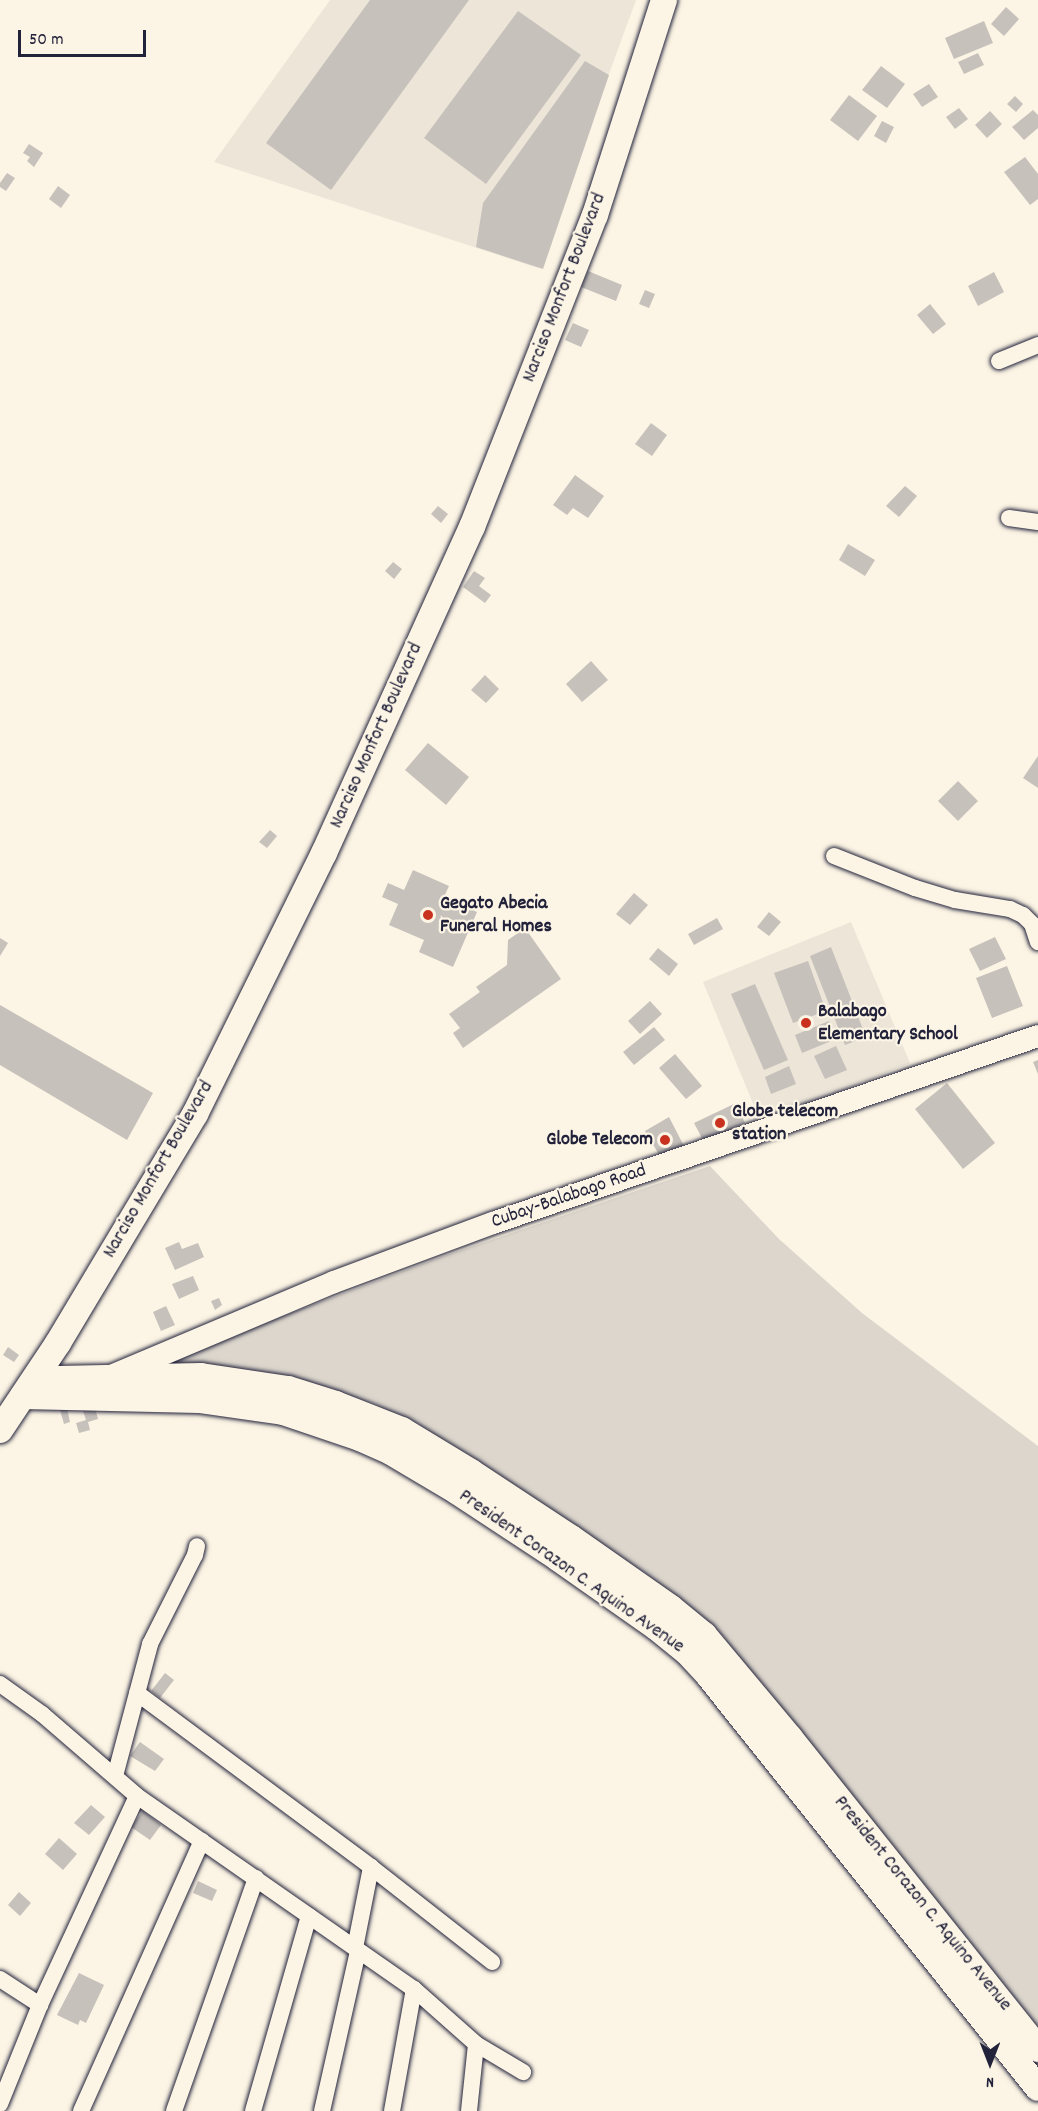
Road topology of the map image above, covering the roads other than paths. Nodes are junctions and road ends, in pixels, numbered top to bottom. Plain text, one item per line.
1 (664, 0) edge
2 (1038, 345) edge
3 (999, 361) dead end
4 (1009, 518) dead end
5 (1038, 522) edge
6 (834, 856) dead end
7 (1038, 942) edge
8 (1038, 1036) edge
9 (38, 1373) junction
10 (108, 1378) junction
11 (23, 1396) junction
12 (0, 1430) edge
13 (197, 1546) dead end
14 (0, 1684) edge
15 (137, 1694) junction
16 (115, 1776) junction
17 (137, 1796) junction
18 (202, 1841) junction
19 (371, 1867) junction
20 (256, 1878) junction
21 (309, 1916) junction
22 (937, 1943) junction
23 (356, 1950) junction
24 (492, 1962) dead end
25 (0, 1979) edge
26 (414, 1989) junction
27 (40, 2005) junction
28 (476, 2044) junction
29 (1038, 2049) edge
30 (523, 2072) dead end
31 (1038, 2088) edge
32 (0, 2104) edge
33 (81, 2111) edge
34 (174, 2111) edge
35 (253, 2111) edge
36 (322, 2111) edge
37 (392, 2111) edge
38 (469, 2111) edge

1 - 9 main road, Narciso Monfort Boulevard
2 - 3 street
4 - 5 street
6 - 7 street
8 - 10 main road, Cubay-Balabago Road
9 - 10 main road, President Corazon C. Aquino Avenue
9 - 11 main road, Narciso Monfort Boulevard
10 - 22 main road, President Corazon C. Aquino Avenue
11 - 12 main road, Narciso Monfort Boulevard
11 - 22 main road, President Corazon C. Aquino Avenue
13 - 15 street
14 - 16 street
15 - 16 street
15 - 19 street
16 - 17 street
17 - 18 street
17 - 27 street
18 - 20 street
18 - 33 street
19 - 23 street
19 - 24 street
20 - 21 street
20 - 34 street
21 - 23 street
21 - 35 street
22 - 29 main road, President Corazon C. Aquino Avenue
22 - 31 main road, President Corazon C. Aquino Avenue
23 - 26 street
23 - 36 street
25 - 27 street
26 - 28 street
26 - 37 street
27 - 32 street
28 - 30 street
28 - 38 street

